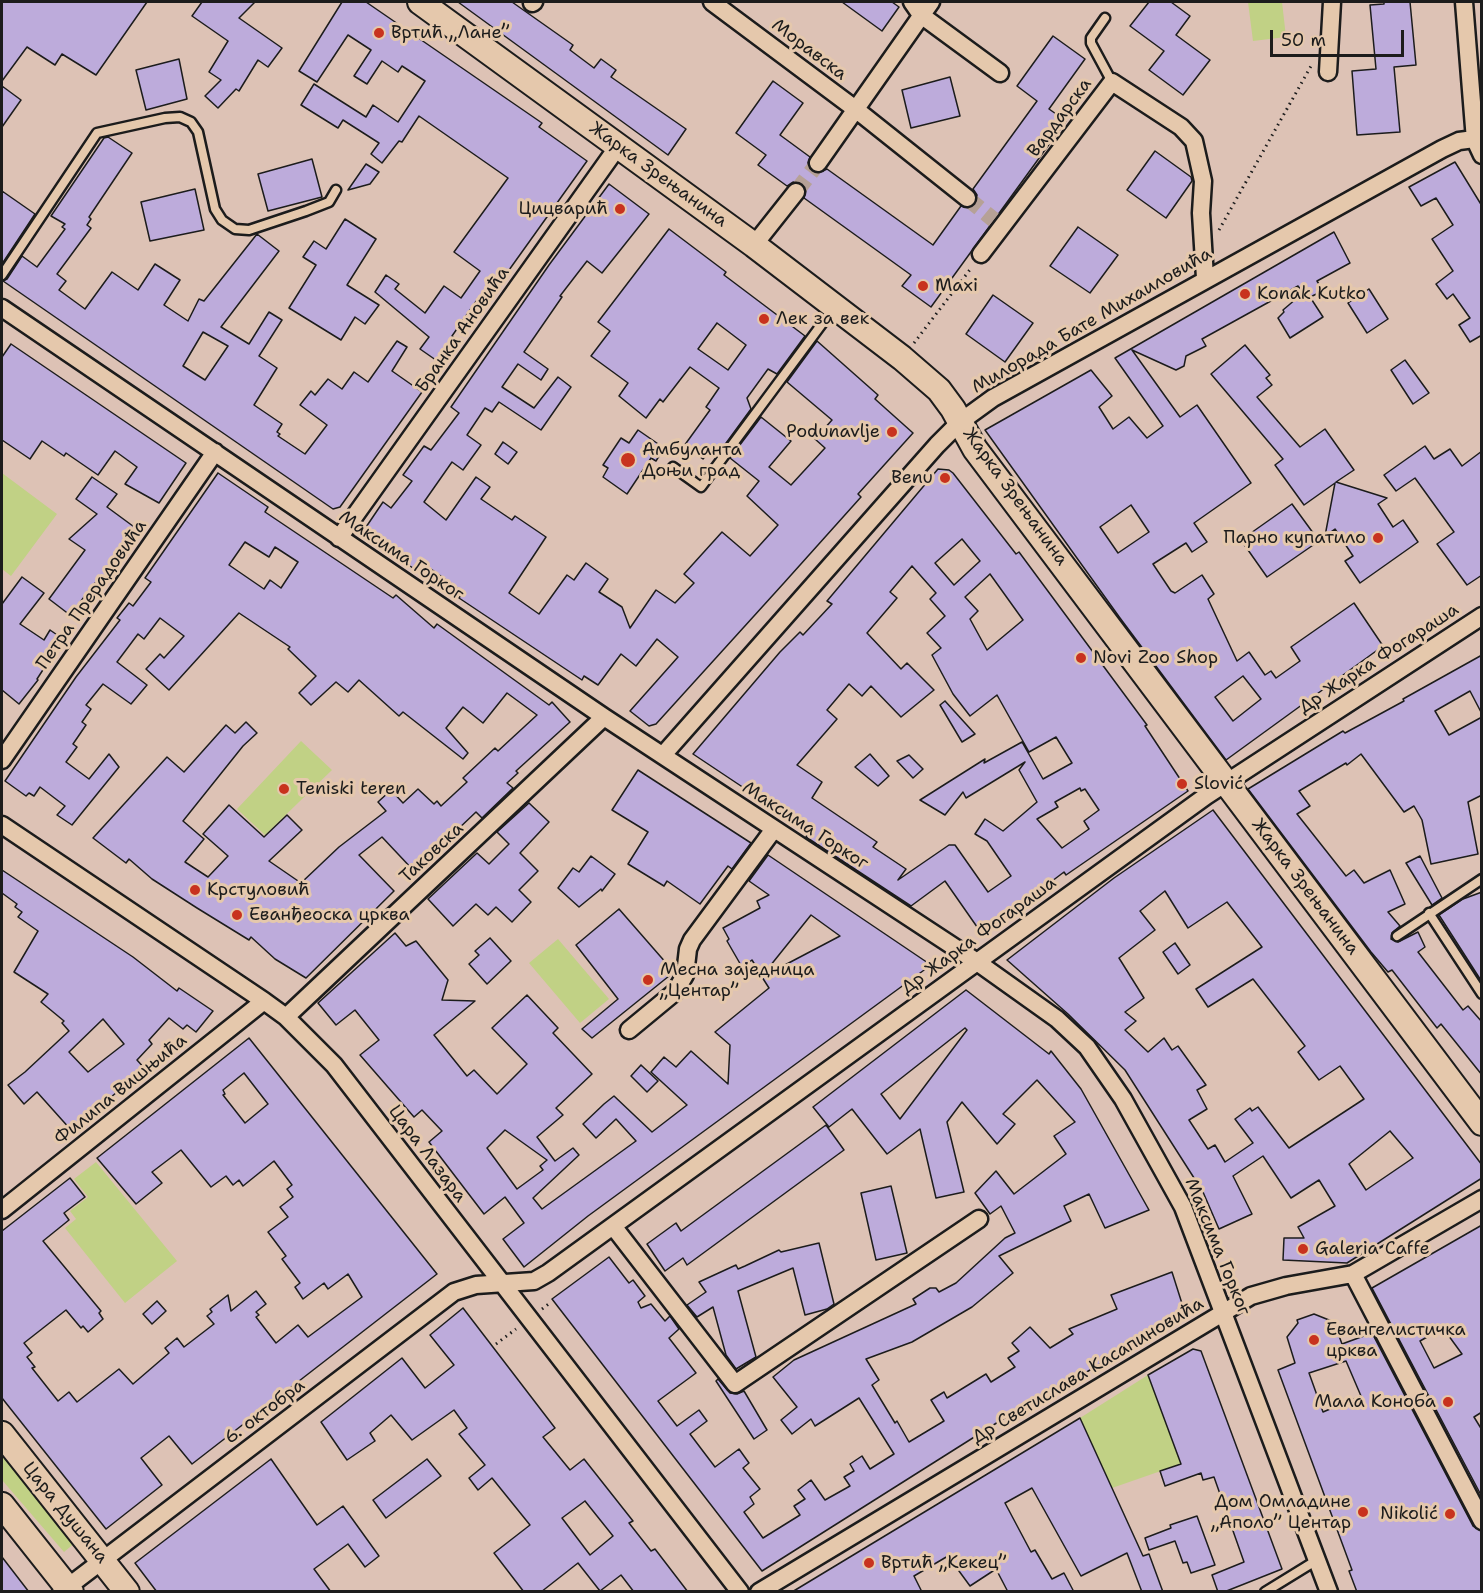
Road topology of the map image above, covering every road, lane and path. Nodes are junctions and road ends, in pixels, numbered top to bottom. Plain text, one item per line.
1 (420, 2) edge
2 (712, 2) edge
3 (1332, 2) edge
4 (1464, 2) edge
5 (922, 6) edge
6 (1105, 18) dead end
7 (1313, 62) dead end
8 (1328, 72) dead end
9 (1000, 73) dead end
10 (1112, 82) junction
11 (854, 108) junction
12 (1479, 144) edge
13 (619, 145) junction
14 (818, 162) tunnel mouth
15 (336, 190) dead end
16 (796, 192) tunnel mouth
17 (967, 198) tunnel mouth
18 (754, 245) junction
19 (981, 254) joint
20 (1204, 258) junction
21 (2, 275) edge
22 (1205, 278) junction
23 (835, 306) junction
24 (2, 308) edge
25 (919, 348) dead end
26 (960, 422) junction
27 (215, 452) junction
28 (674, 467) dead end
29 (339, 538) junction
30 (1482, 616) edge
31 (604, 717) junction
32 (663, 755) junction
33 (2, 760) edge
34 (1227, 782) junction
35 (2, 825) edge
36 (774, 829) junction
37 (1482, 879) edge
38 (1429, 913) junction
39 (1397, 936) dead end
40 (977, 962) junction
41 (1482, 994) edge
42 (264, 1001) junction
43 (286, 1017) junction
44 (629, 1030) dead end
45 (1482, 1123) edge
46 (1482, 1199) edge
47 (2, 1210) edge
48 (979, 1219) dead end
49 (613, 1226) junction
50 (1353, 1274) junction
51 (501, 1284) junction
52 (1223, 1313) junction
53 (2, 1434) edge
54 (2, 1505) edge
55 (1482, 1521) edge
56 (102, 1560) junction
57 (1317, 1560) junction
58 (67, 1590) edge
59 (127, 1592) edge
60 (740, 1592) edge
61 (759, 1592) edge
62 (1265, 1592) edge
63 (1329, 1592) edge

1 - 13 street, Жарка Зрењанина
2 - 11 street, Моравска
3 - 8 street
4 - 12 street
5 - 9 street
5 - 11 street, Моравска
6 - 10 lane
7 - 20 path
10 - 19 street, Вардарска
10 - 20 street, Вардарска
11 - 14 street, Моравска
11 - 17 street, Моравска
12 - 22 street, Милорада Бате Михаиловића
13 - 18 street, Жарка Зрењанина
13 - 29 street, Бранка Ановића
15 - 21 lane
16 - 18 street
18 - 23 street, Жарка Зрењанина
19 - 25 path
20 - 22 street, Вардарска
22 - 26 street, Милорада Бате Михаиловића
23 - 26 street, Жарка Зрењанина
23 - 28 lane
24 - 27 street, Максима Горког
26 - 32 street, Милорада Бате Михаиловића
26 - 34 street, Жарка Зрењанина
27 - 29 street, Максима Горког
27 - 33 street, Петра Прерадовића
29 - 31 street, Максима Горког
30 - 34 street, Др Жарка Фогараша
31 - 32 street, Максима Горког
31 - 43 street, Таковска
32 - 36 street, Максима Горког
34 - 40 street, Др Жарка Фогараша
34 - 45 street, Жарка Зрењанина
35 - 42 street, Цара Лазара
36 - 40 street, Максима Горког
36 - 44 street
37 - 38 lane
38 - 39 lane
38 - 41 lane
40 - 49 street, Др Жарка Фогараша
40 - 52 street, Максима Горког
42 - 43 street, Цара Лазара
42 - 47 street, Филипа Вишњића
43 - 51 street, Цара Лазара
46 - 50 street, Др Светислава Касапиновића
48 - 49 street
49 - 51 street, Др Жарка Фогараша
50 - 52 street, Др Светислава Касапиновића
50 - 55 street
51 - 56 street, 6. октобра
51 - 60 street, Цара Лазара
52 - 57 street, Максима Горког
52 - 61 street, Др Светислава Касапиновића
53 - 56 street, Цара Душана
54 - 58 street
56 - 58 street, 6. октобра
56 - 59 street, Цара Душана
57 - 62 lane
57 - 63 street, Максима Горког

